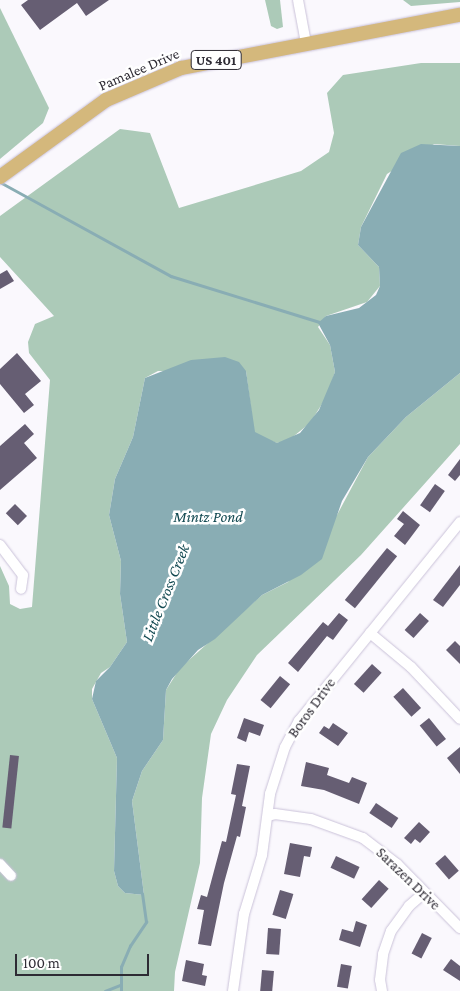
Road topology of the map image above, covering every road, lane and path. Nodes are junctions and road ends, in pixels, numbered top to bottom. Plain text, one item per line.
1 (298, 0) edge
2 (460, 15) edge
3 (306, 43) junction
4 (0, 177) edge
5 (460, 522) edge
6 (0, 545) edge
7 (21, 589) dead end
8 (370, 633) junction
9 (460, 719) edge
10 (268, 816) junction
11 (0, 864) edge
12 (11, 876) dead end
13 (424, 893) junction
14 (460, 928) edge
15 (233, 991) edge
16 (382, 991) edge

1 - 3 street
2 - 3 main road, Pamalee Drive / US 401
3 - 4 main road, Pamalee Drive / US 401
5 - 8 street, Boros Drive
6 - 7 street
8 - 9 street
8 - 10 street, Boros Drive
10 - 13 street, Sarazen Drive
10 - 15 street, Boros Drive
11 - 12 street
13 - 14 street, Sarazen Drive
13 - 16 street

